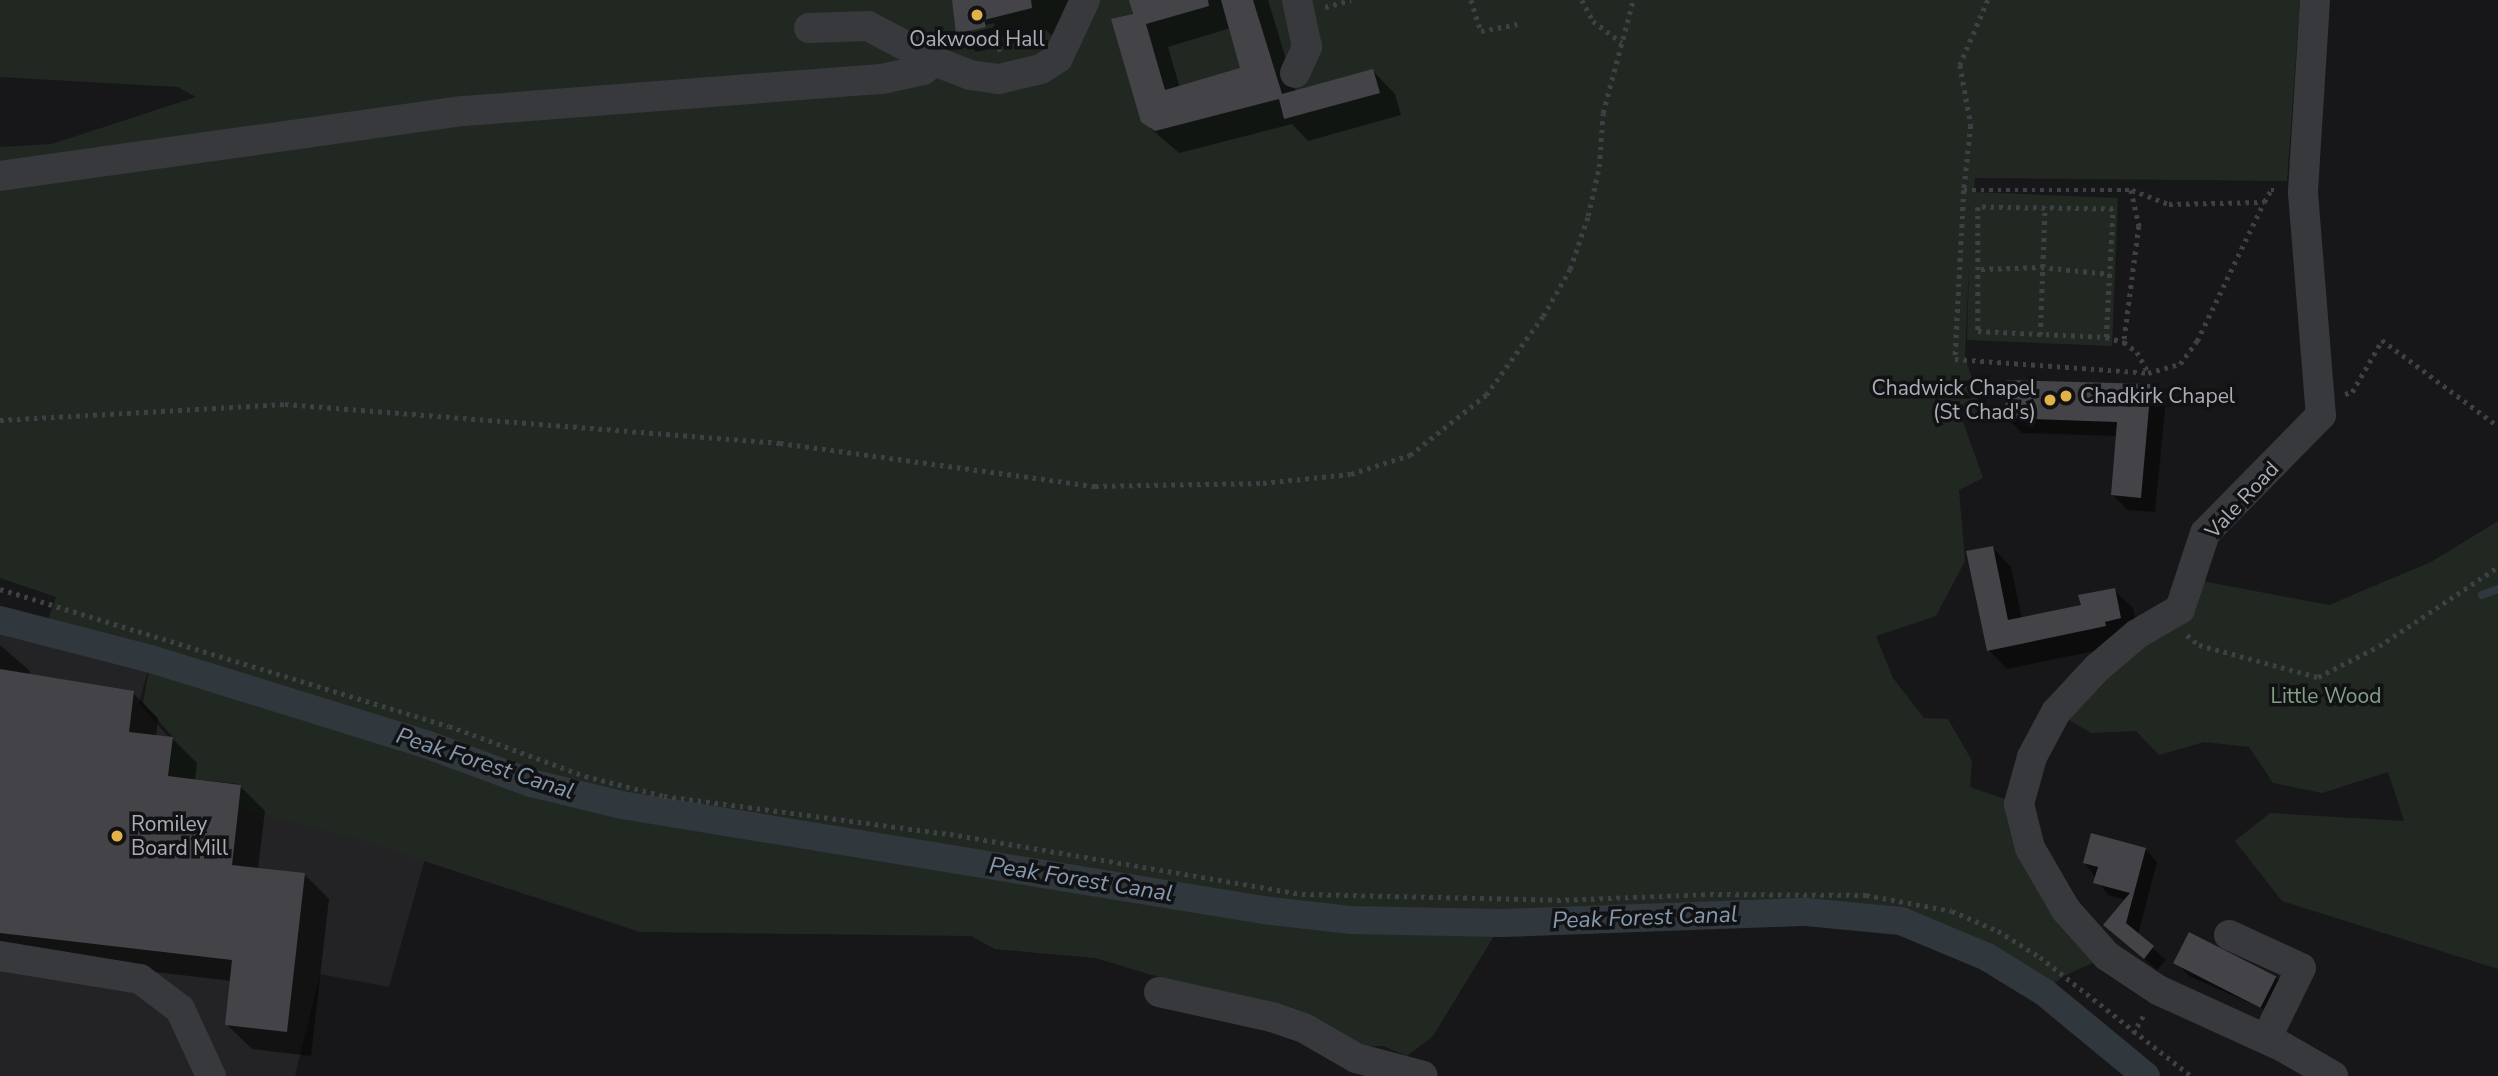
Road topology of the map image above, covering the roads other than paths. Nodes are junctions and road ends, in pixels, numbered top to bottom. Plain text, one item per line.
1 (1085, 0) edge
2 (1297, 0) edge
3 (2315, 0) edge
4 (808, 28) dead end
5 (934, 61) junction
6 (1295, 73) dead end
7 (0, 176) edge
8 (2228, 935) dead end
9 (0, 956) edge
10 (1159, 992) dead end
11 (2266, 1039) junction
12 (1421, 1075) edge
13 (211, 1076) edge
14 (2333, 1076) edge

1 - 5 street
2 - 6 street
3 - 11 street, Vale Road
4 - 5 street
5 - 7 street
8 - 11 street
9 - 13 street
10 - 12 street
11 - 14 street, Vale Road

